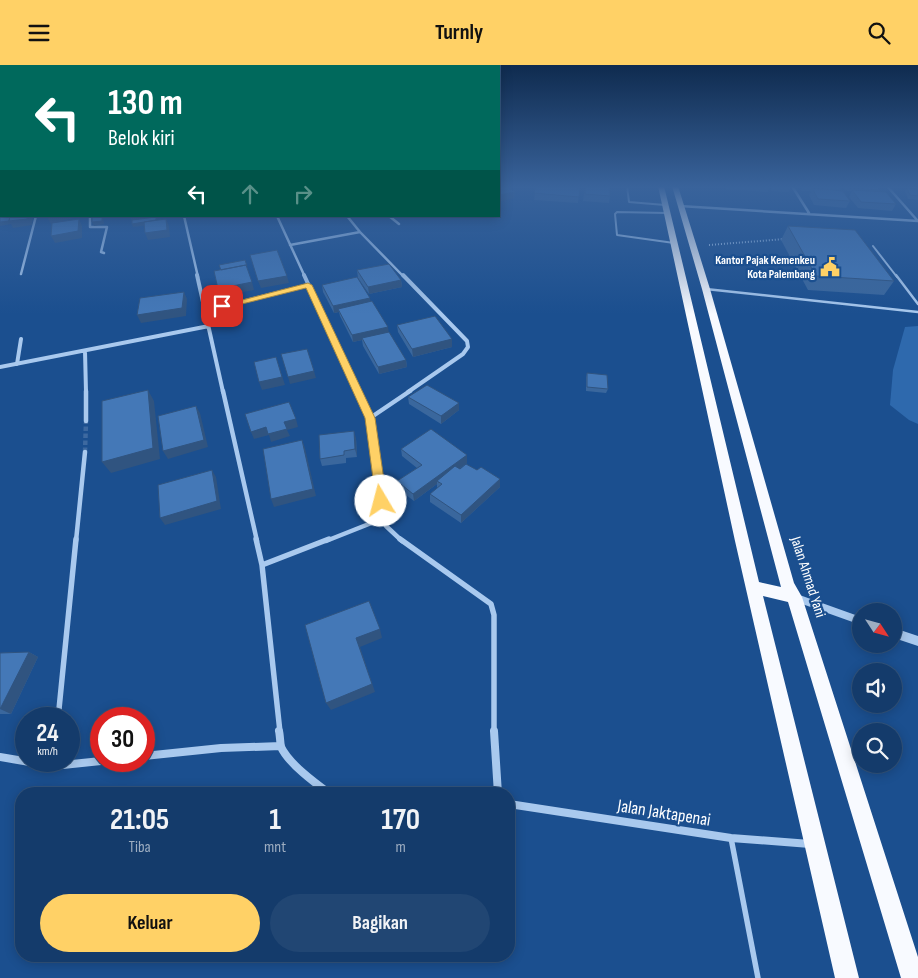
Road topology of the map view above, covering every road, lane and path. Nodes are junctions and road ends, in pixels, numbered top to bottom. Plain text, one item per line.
1 (33, 229) edge
2 (107, 229) edge
3 (187, 229) edge
4 (283, 229) edge
5 (357, 229) edge
6 (616, 229) edge
7 (672, 229) edge
8 (682, 229) edge
9 (360, 232) junction
10 (787, 239) edge
11 (674, 243) junction
12 (290, 245) junction
13 (692, 246) junction
14 (873, 246) dead end
15 (104, 253) dead end
16 (21, 274) dead end
17 (308, 285) junction
18 (706, 289) junction
19 (918, 304) edge
20 (205, 311) junction
21 (918, 312) edge
22 (209, 326) junction
23 (21, 339) dead end
24 (84, 351) junction
25 (17, 364) junction
26 (0, 367) edge
27 (370, 418) junction
28 (86, 421) tunnel mouth
29 (85, 452) tunnel mouth
30 (384, 518) junction
31 (262, 565) junction
32 (754, 587) junction
33 (794, 597) junction
34 (852, 618) edge
35 (902, 636) edge
36 (918, 641) edge
37 (59, 707) edge
38 (282, 746) junction
39 (155, 755) edge
40 (0, 757) edge
41 (15, 759) edge
42 (319, 787) edge
43 (497, 787) edge
44 (515, 805) edge
45 (731, 838) junction
46 (816, 844) junction
47 (758, 978) edge
48 (847, 978) edge
49 (913, 978) edge

1 - 16 street
2 - 15 street
3 - 20 street
4 - 12 street
5 - 9 street
6 - 11 lane
7 - 11 highway, Jalan Ahmad Yani
8 - 13 highway, Jalan Ahmad Yani
9 - 12 street
9 - 27 street
10 - 13 path
11 - 32 highway, Jalan Ahmad Yani
12 - 17 street
13 - 18 highway, Jalan Ahmad Yani
14 - 19 lane
17 - 20 street
17 - 27 street
18 - 21 lane
18 - 33 highway, Jalan Ahmad Yani
20 - 22 street
22 - 24 street
22 - 31 street
23 - 25 street
24 - 25 street
24 - 28 street
25 - 26 street
27 - 30 street
29 - 37 street
30 - 31 street
30 - 43 street
31 - 38 street
32 - 33 highway
32 - 46 highway, Jalan Ahmad Yani
33 - 34 street
33 - 49 highway, Jalan Ahmad Yani
35 - 36 street
38 - 39 street
38 - 42 street
40 - 41 street
44 - 45 street, Jalan Jaktapenai
45 - 46 street, Jalan Jaktapenai
45 - 47 lane
46 - 48 highway, Jalan Ahmad Yani

